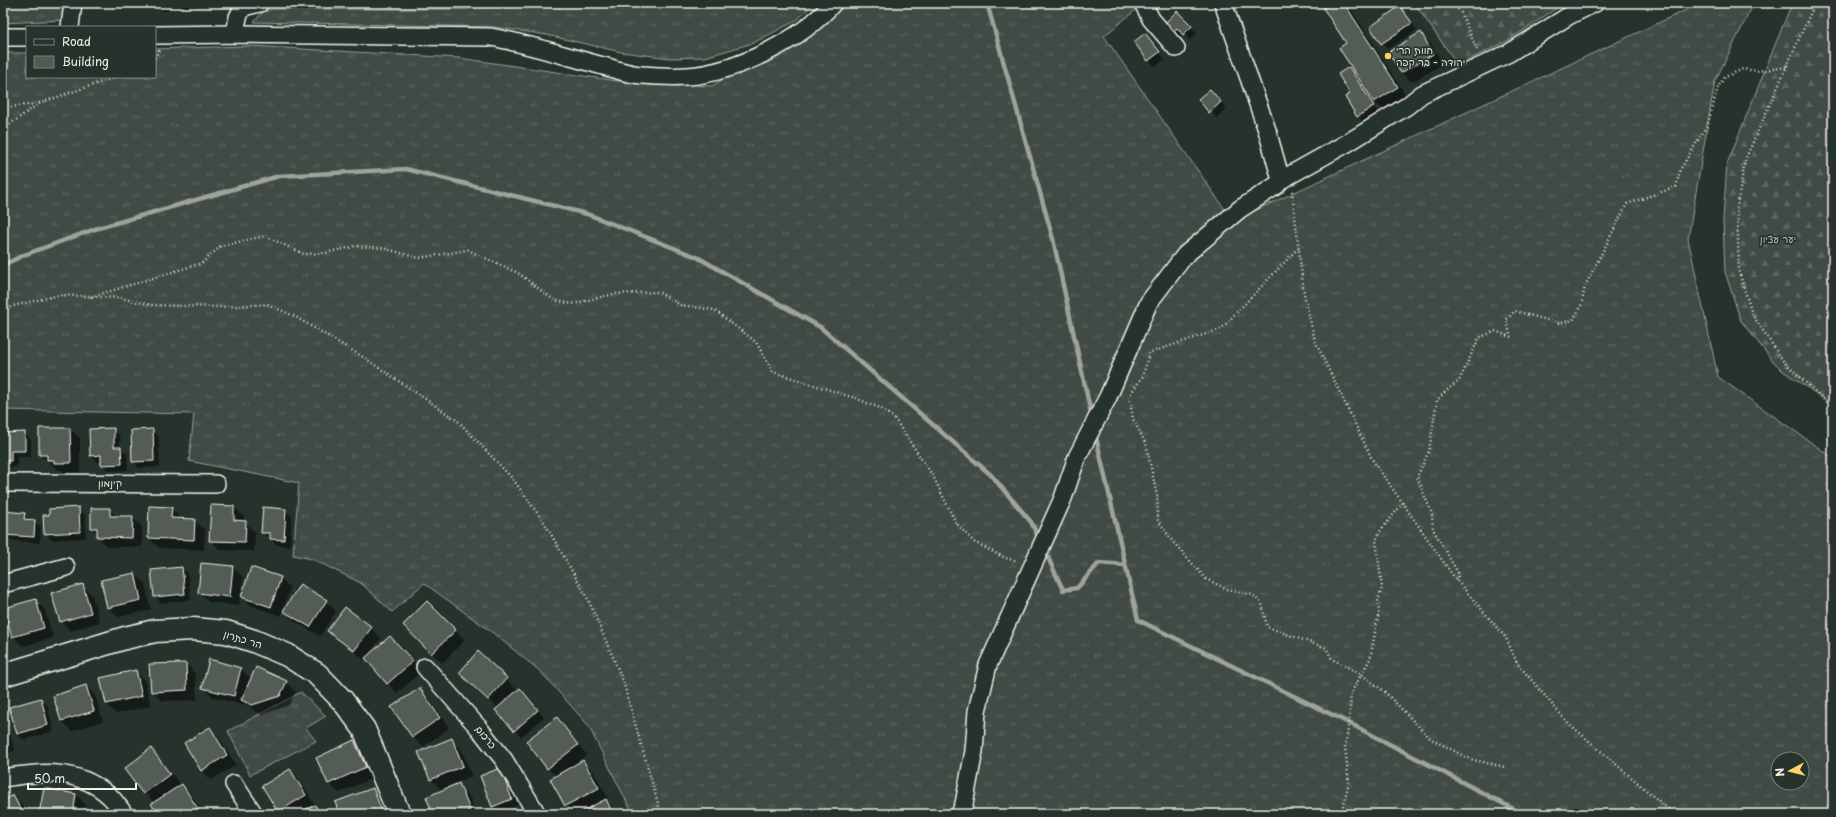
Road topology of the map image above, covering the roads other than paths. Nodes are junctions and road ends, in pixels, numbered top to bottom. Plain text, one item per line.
1 (73, 3) edge
2 (260, 3) edge
3 (833, 3) edge
4 (1143, 3) edge
5 (1223, 3) edge
6 (1594, 3) edge
7 (70, 26) edge
8 (235, 34) junction
9 (156, 35) edge
10 (3, 37) edge
11 (26, 37) edge
12 (1176, 48) dead end
13 (1281, 180) junction
14 (3, 482) edge
15 (216, 484) dead end
16 (66, 567) dead end
17 (3, 584) edge
18 (425, 667) dead end
19 (3, 675) edge
20 (3, 778) edge
21 (234, 784) dead end
22 (124, 814) edge
23 (254, 814) edge
24 (399, 814) edge
25 (537, 814) edge
26 (960, 814) edge

1 - 7 street
2 - 8 street
3 - 8 street
4 - 12 street
5 - 13 street
6 - 13 street
8 - 9 street
10 - 11 street
13 - 26 street
14 - 15 street, קינמון
16 - 17 street
18 - 25 street, כרכום
19 - 24 street, הר כתרון
20 - 22 street
21 - 23 street

